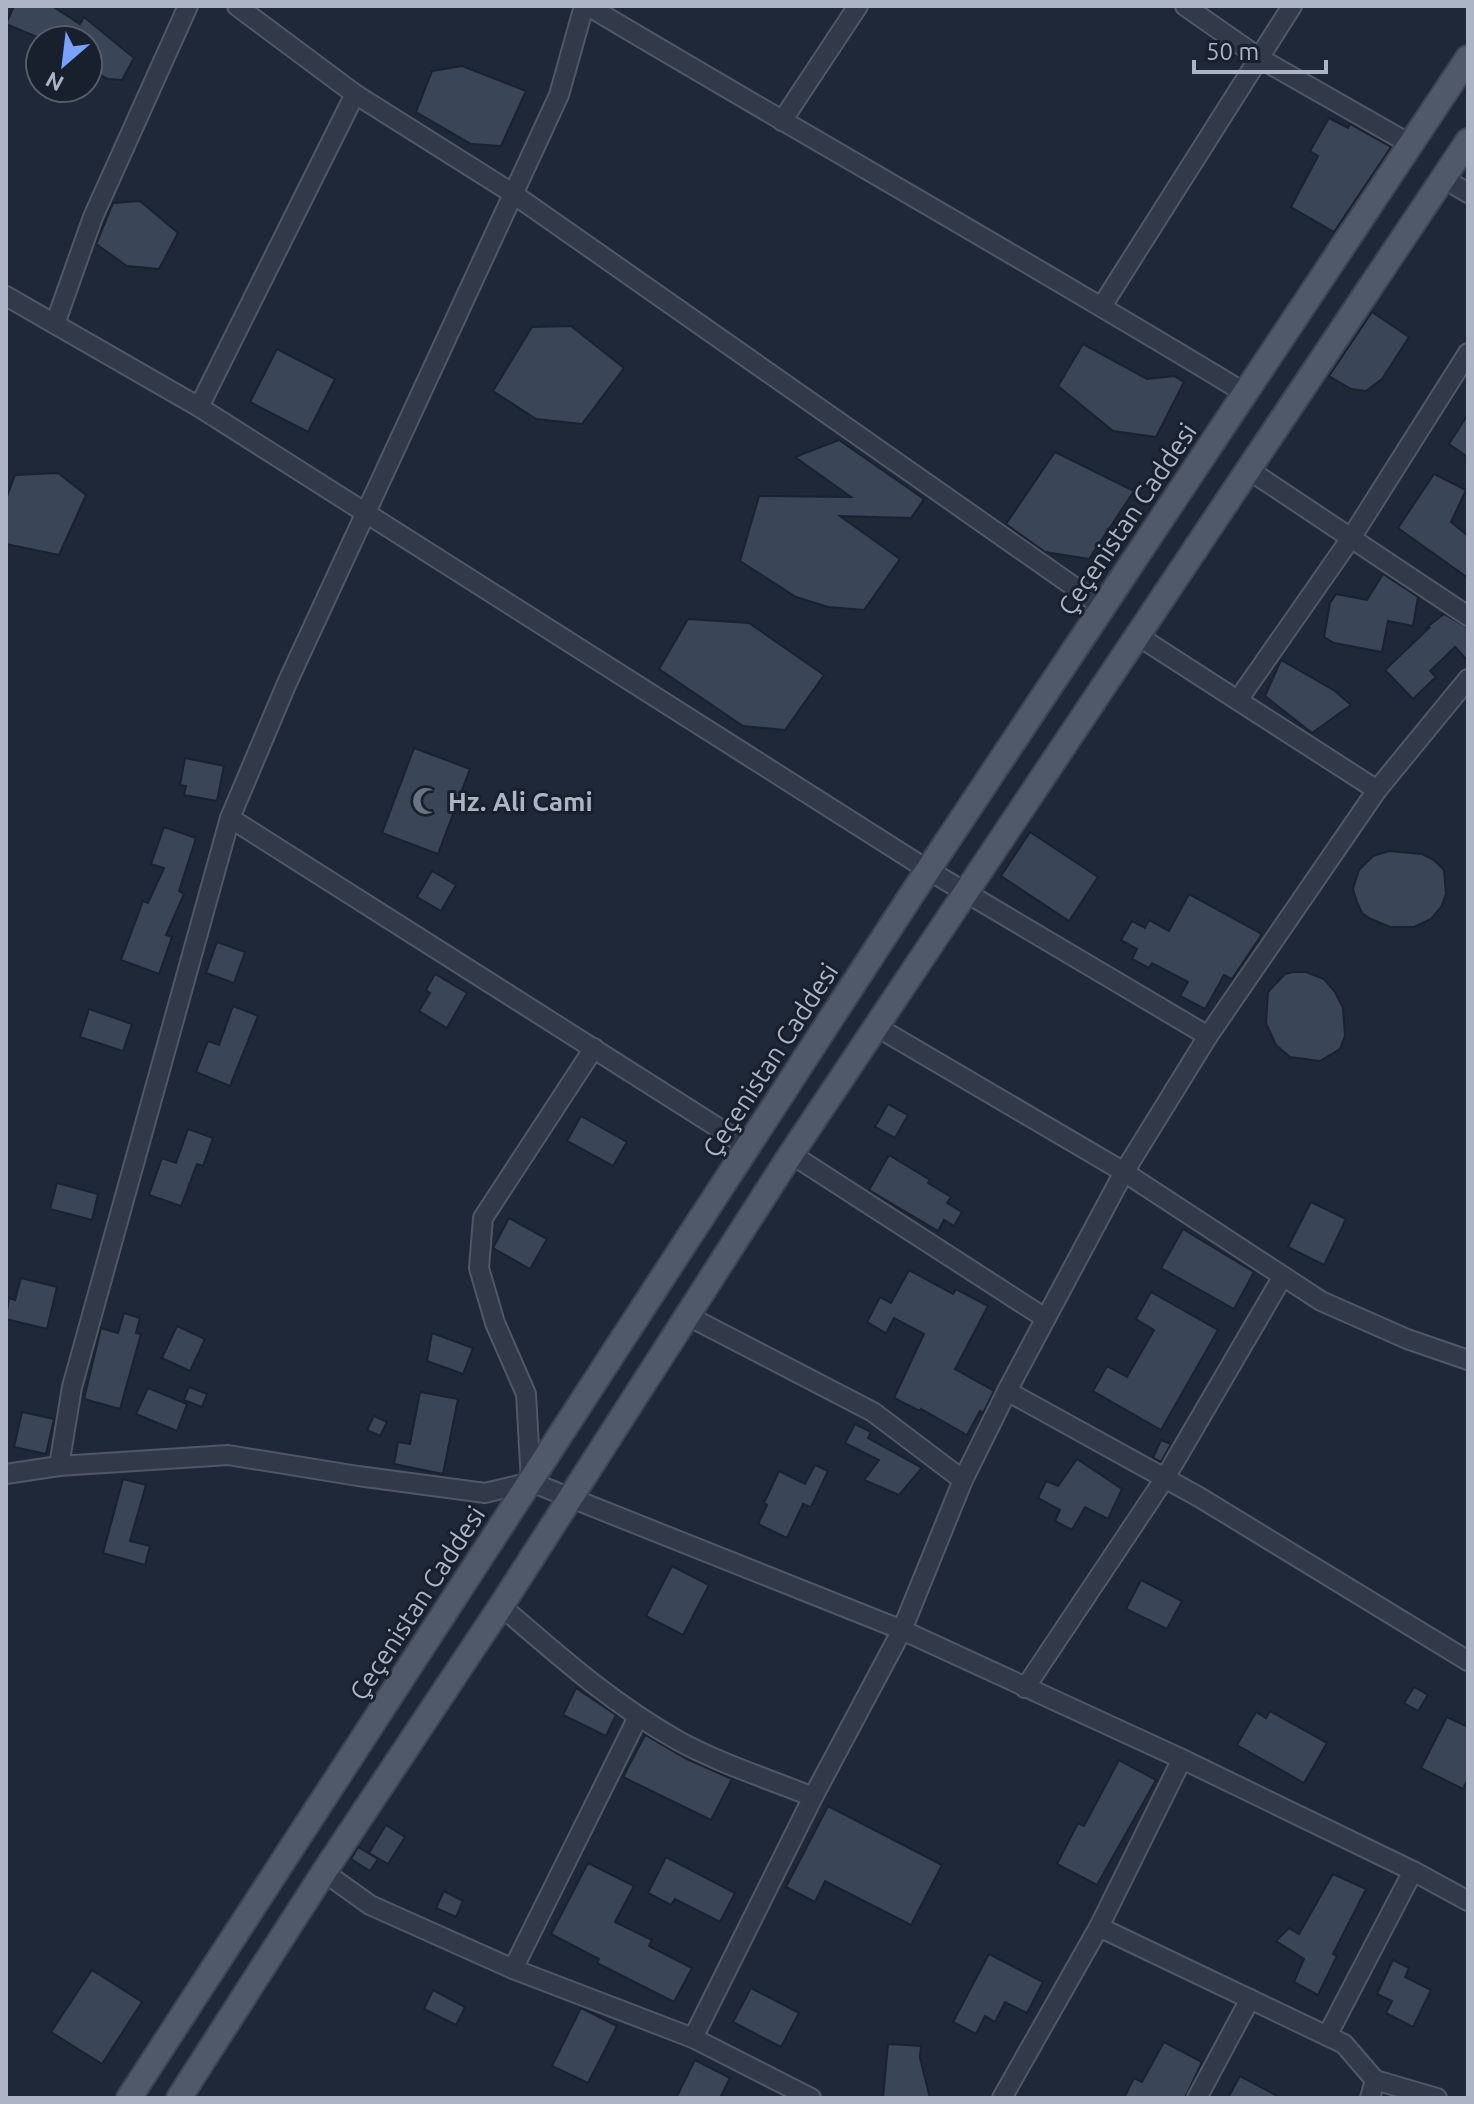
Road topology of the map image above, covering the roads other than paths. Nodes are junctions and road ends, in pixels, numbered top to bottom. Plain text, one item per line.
1 (188, 6) edge
2 (237, 6) edge
3 (586, 6) edge
4 (858, 6) edge
5 (1185, 6) edge
6 (1292, 6) edge
7 (1468, 58) edge
8 (1261, 59) junction
9 (355, 94) junction
10 (782, 121) junction
11 (1468, 141) edge
12 (1410, 144) junction
13 (1443, 178) junction
14 (512, 193) junction
15 (1468, 193) edge
16 (6, 296) edge
17 (1102, 306) junction
18 (55, 324) junction
19 (1467, 360) edge
20 (1245, 393) junction
21 (199, 407) junction
22 (1249, 470) junction
23 (367, 512) junction
24 (1351, 538) junction
25 (1103, 607) junction
26 (1468, 616) edge
27 (1138, 636) junction
28 (1468, 679) edge
29 (1238, 700) junction
30 (1377, 790) junction
31 (230, 818) junction
32 (928, 870) junction
33 (967, 892) junction
34 (877, 1027) junction
35 (1208, 1036) junction
36 (594, 1048) junction
37 (747, 1146) junction
38 (791, 1154) junction
39 (1124, 1172) junction
40 (1283, 1276) junction
41 (686, 1315) junction
42 (1045, 1318) junction
43 (1468, 1360) edge
44 (1007, 1391) junction
45 (59, 1466) junction
46 (6, 1474) edge
47 (1165, 1478) junction
48 (963, 1480) junction
49 (531, 1482) junction
50 (570, 1497) junction
51 (501, 1606) junction
52 (902, 1630) junction
53 (1468, 1661) edge
54 (1025, 1688) junction
55 (638, 1717) junction
56 (1182, 1759) junction
57 (813, 1797) junction
58 (1413, 1871) junction
59 (324, 1872) junction
60 (1468, 1901) edge
61 (1099, 1927) junction
62 (513, 1969) junction
63 (1250, 1999) junction
64 (1327, 2036) junction
65 (693, 2038) junction
66 (1373, 2089) edge
67 (129, 2098) edge
68 (179, 2098) edge
69 (811, 2098) edge
70 (1002, 2098) edge
71 (1197, 2098) edge
72 (1437, 2098) edge

1 - 18 street
2 - 9 street
3 - 10 street
3 - 14 street
4 - 10 street
5 - 8 street
6 - 8 street
7 - 12 main road, Çeçenistan Caddesi
8 - 12 street
8 - 17 street
9 - 14 street
9 - 21 street
10 - 17 street
11 - 13 main road
12 - 20 main road, Çeçenistan Caddesi
13 - 15 street
13 - 22 main road
14 - 23 street
14 - 25 street
16 - 18 street
17 - 20 street
18 - 21 street
19 - 24 street
20 - 25 main road, Çeçenistan Caddesi
21 - 23 street
22 - 24 street
22 - 27 main road
23 - 31 street
23 - 32 street
24 - 26 street
24 - 29 street
25 - 32 main road, Çeçenistan Caddesi
27 - 29 street
27 - 33 main road
28 - 30 street
29 - 30 street
30 - 35 street
31 - 36 street
31 - 45 street
32 - 33 street
32 - 37 main road, Çeçenistan Caddesi
33 - 34 main road
33 - 35 street
34 - 38 main road
34 - 39 street
35 - 39 street
36 - 37 street
36 - 49 street
37 - 49 main road, Çeçenistan Caddesi
38 - 41 main road
38 - 42 street
39 - 40 street
39 - 42 street
40 - 43 street
40 - 47 street
41 - 48 street
41 - 50 main road
42 - 44 street
44 - 47 street
44 - 48 street
45 - 46 street
45 - 49 street
47 - 53 street
47 - 54 street
48 - 52 street
49 - 50 street
49 - 67 main road, Çeçenistan Caddesi
50 - 51 main road
50 - 52 street
51 - 55 street
51 - 59 main road
52 - 54 street
52 - 57 street
54 - 56 street
55 - 57 street
55 - 62 street
56 - 58 street
56 - 61 street
57 - 65 street
58 - 60 street
58 - 64 street
59 - 62 street
59 - 68 main road
61 - 63 street
61 - 70 street
62 - 65 street
63 - 64 street
63 - 71 street
64 - 66 street
65 - 69 street
66 - 72 street

